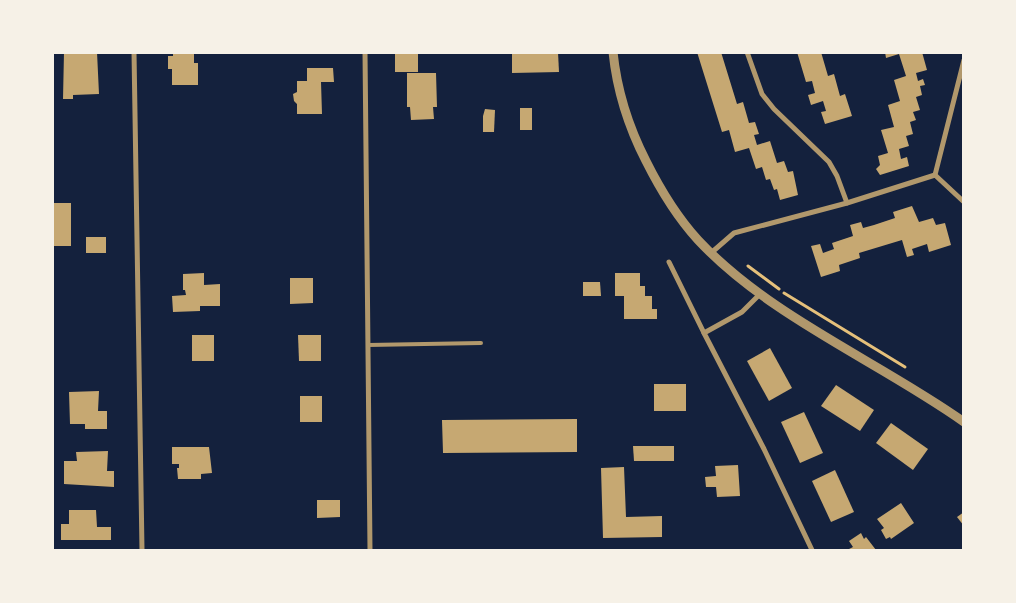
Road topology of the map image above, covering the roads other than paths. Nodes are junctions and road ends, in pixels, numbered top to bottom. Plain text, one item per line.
1 (134, 52) edge
2 (365, 52) edge
3 (613, 52) edge
4 (747, 52) edge
5 (964, 60) edge
6 (935, 175) junction
7 (964, 202) edge
8 (847, 203) junction
9 (711, 253) junction
10 (669, 262) dead end
11 (761, 293) junction
12 (704, 334) junction
13 (481, 343) dead end
14 (368, 345) junction
15 (964, 422) edge
16 (142, 550) edge
17 (370, 550) edge
18 (812, 550) edge

1 - 16 street
2 - 14 street
3 - 9 street
4 - 8 street
5 - 6 street
6 - 7 street
6 - 8 street
8 - 9 street
9 - 11 street
10 - 12 street
11 - 12 street
11 - 15 street
12 - 18 street
13 - 14 lane
14 - 17 street

